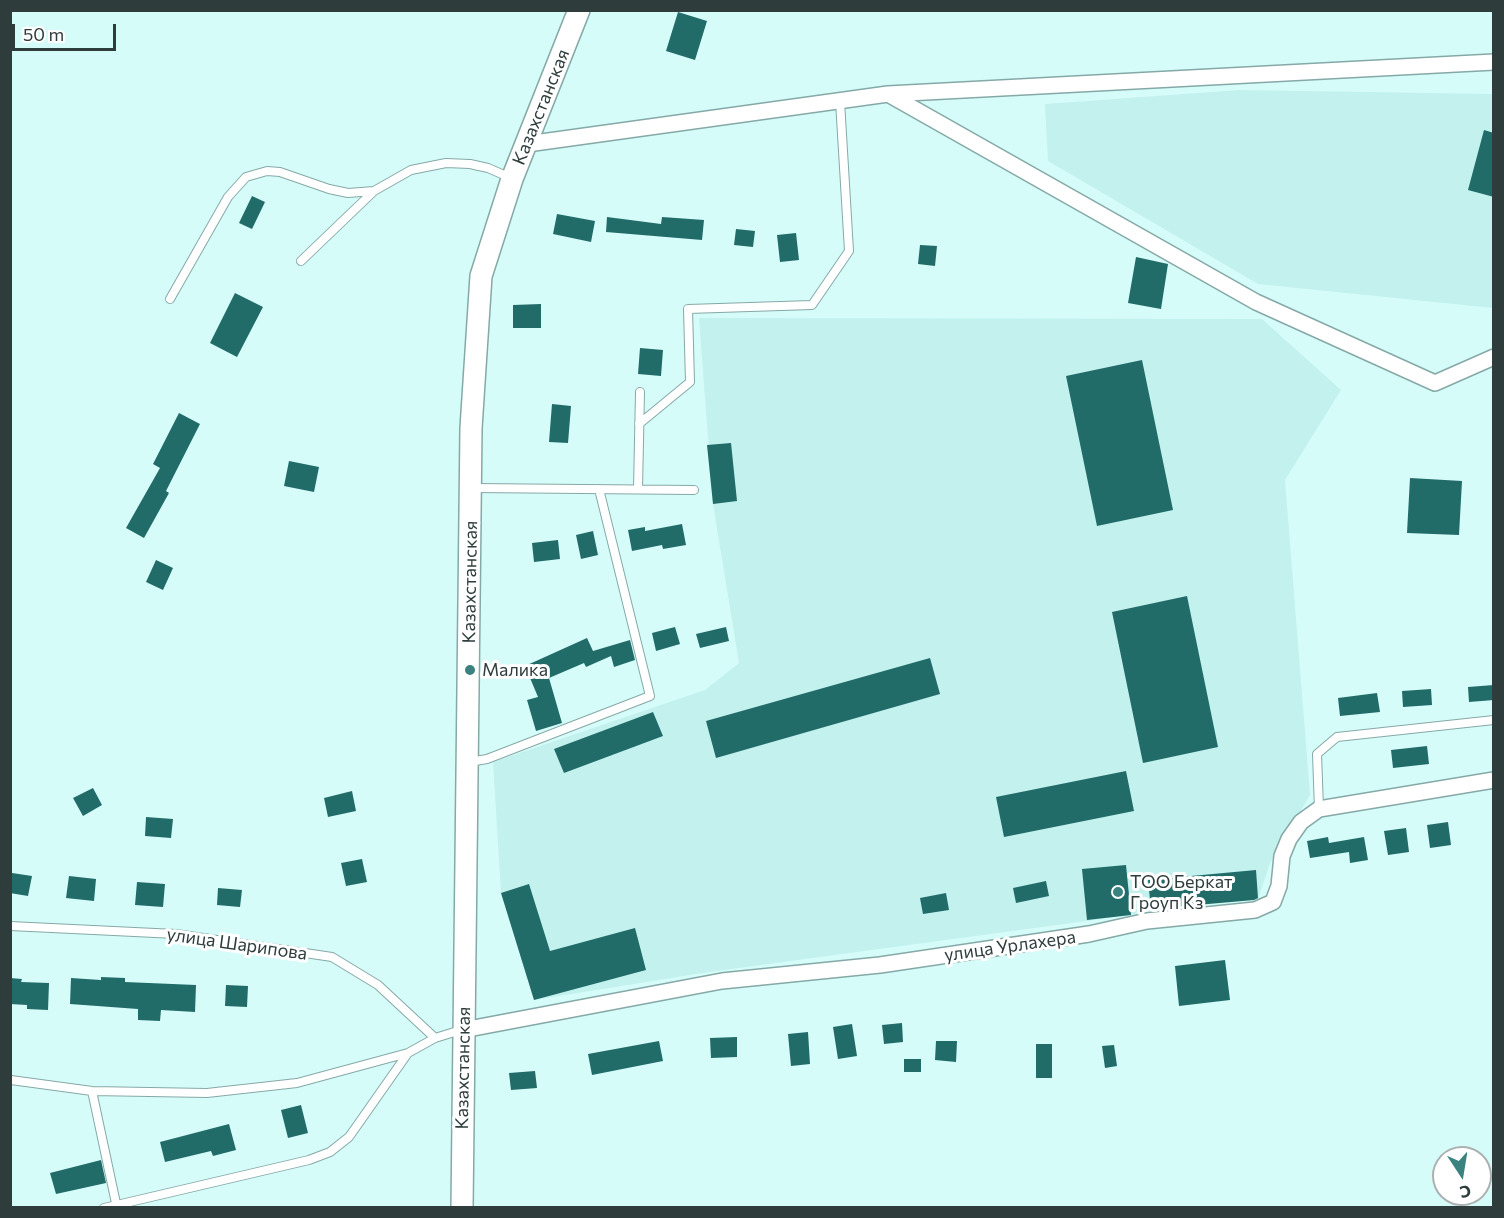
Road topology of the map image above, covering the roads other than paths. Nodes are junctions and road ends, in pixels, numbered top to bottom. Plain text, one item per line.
1 (579, 10) edge
2 (1494, 62) edge
3 (888, 94) junction
4 (840, 100) junction
5 (527, 144) junction
6 (512, 179) junction
7 (374, 191) junction
8 (301, 261) dead end
9 (170, 299) dead end
10 (1494, 357) edge
11 (640, 392) dead end
12 (639, 424) junction
13 (471, 488) junction
14 (599, 489) junction
15 (638, 489) junction
16 (694, 490) dead end
17 (1494, 720) edge
18 (468, 762) junction
19 (1494, 780) edge
20 (1319, 809) junction
21 (10, 926) edge
22 (463, 1030) junction
23 (435, 1038) junction
24 (408, 1053) junction
25 (11, 1080) edge
26 (92, 1091) junction
27 (117, 1206) edge
28 (104, 1208) edge
29 (462, 1208) edge

1 - 5 main road, Казахстанская
2 - 3 street
3 - 4 street
3 - 10 street
4 - 5 street
4 - 12 lane
5 - 6 main road, Казахстанская
6 - 7 lane
6 - 13 main road, Казахстанская
7 - 8 lane
7 - 9 lane
11 - 12 lane
12 - 15 lane
13 - 14 lane
13 - 18 main road, Казахстанская
14 - 15 lane
14 - 18 lane
15 - 16 lane
17 - 20 lane
18 - 22 main road, Казахстанская
19 - 20 street
20 - 22 street, улица Урлахера
21 - 23 lane, улица Шарипова
22 - 23 lane
22 - 29 main road, Казахстанская
23 - 24 lane
24 - 26 lane
24 - 27 lane
25 - 26 lane
26 - 27 lane
27 - 28 lane

